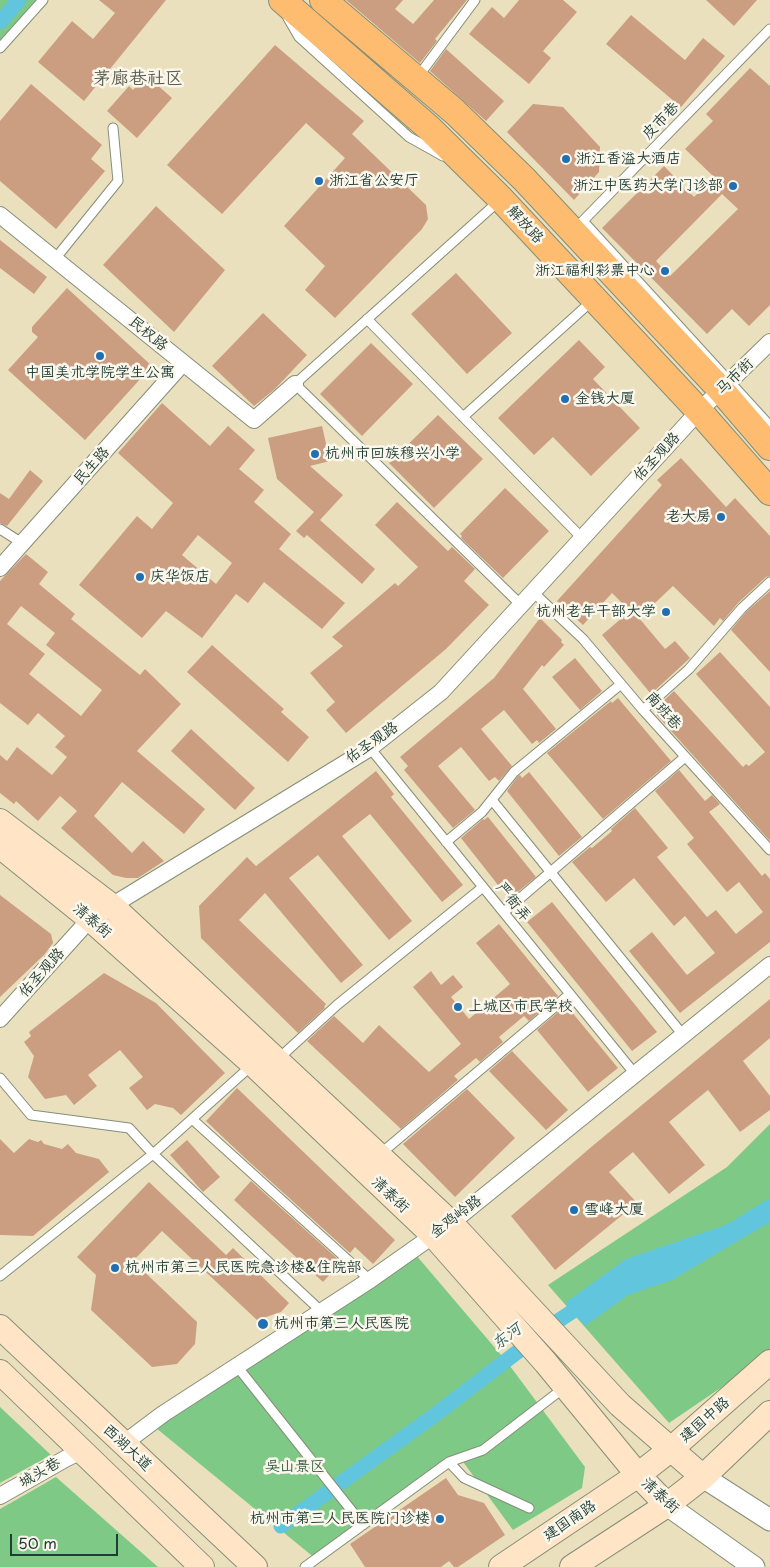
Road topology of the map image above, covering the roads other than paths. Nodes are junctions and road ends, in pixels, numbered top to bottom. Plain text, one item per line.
1 (42, 0) edge
2 (280, 0) edge
3 (324, 0) edge
4 (475, 0) edge
5 (770, 29) edge
6 (0, 48) edge
7 (416, 79) junction
8 (112, 128) dead end
9 (501, 199) junction
10 (0, 215) edge
11 (577, 227) junction
12 (55, 259) junction
13 (595, 299) junction
14 (367, 319) junction
15 (770, 342) edge
16 (183, 363) junction
17 (294, 384) junction
18 (726, 385) junction
19 (699, 411) junction
20 (463, 417) junction
21 (770, 426) edge
22 (770, 447) edge
23 (770, 492) edge
24 (0, 529) edge
25 (583, 538) junction
26 (22, 542) junction
27 (0, 568) edge
28 (770, 582) edge
29 (533, 592) junction
30 (521, 605) junction
31 (621, 684) junction
32 (642, 710) junction
33 (370, 748) junction
34 (686, 757) junction
35 (492, 800) junction
36 (0, 821) edge
37 (446, 842) junction
38 (0, 846) edge
39 (770, 850) edge
40 (551, 872) junction
41 (484, 887) junction
42 (112, 906) junction
43 (504, 912) junction
44 (90, 919) junction
45 (770, 965) edge
46 (570, 994) junction
47 (0, 1020) edge
48 (683, 1035) junction
49 (277, 1060) junction
50 (254, 1064) junction
51 (635, 1074) junction
52 (0, 1078) edge
53 (192, 1119) junction
54 (153, 1154) junction
55 (379, 1156) junction
56 (442, 1229) junction
57 (0, 1276) edge
58 (370, 1280) junction
59 (321, 1311) junction
60 (0, 1327) edge
61 (770, 1362) edge
62 (236, 1365) junction
63 (0, 1372) edge
64 (565, 1387) junction
65 (770, 1413) edge
66 (123, 1444) junction
67 (670, 1450) junction
68 (81, 1451) junction
69 (449, 1462) junction
70 (638, 1475) junction
71 (703, 1477) junction
72 (0, 1496) edge
73 (667, 1505) junction
74 (529, 1508) dead end
75 (770, 1520) edge
76 (363, 1525) junction
77 (202, 1567) edge
78 (255, 1567) edge
79 (305, 1567) edge
80 (501, 1567) edge
81 (572, 1567) edge
82 (754, 1567) edge

1 - 6 lane
2 - 9 main road, 解放路
3 - 7 main road, 解放路
4 - 7 lane
5 - 11 lane, 皮市巷
7 - 11 main road, 解放路
8 - 12 lane
9 - 13 main road, 解放路
9 - 14 lane
10 - 12 street, 民权路
11 - 18 main road, 解放路
12 - 16 street, 民权路
13 - 19 main road, 解放路
13 - 20 lane
14 - 17 lane
14 - 20 lane
15 - 18 street, 马市街
16 - 17 street, 民权路
16 - 26 street, 民生路
17 - 30 lane
18 - 19 street, 马市街
18 - 21 lane
18 - 22 main road, 解放路
19 - 23 main road, 解放路
19 - 25 street, 佑圣观路
20 - 25 lane
24 - 26 lane
25 - 29 street, 佑圣观路
26 - 27 street, 民生路
28 - 32 lane
29 - 30 street, 佑圣观路
29 - 31 lane, 南班巷
30 - 33 street, 佑圣观路
31 - 32 lane, 南班巷
31 - 35 lane
32 - 34 lane, 南班巷
33 - 37 lane, 严衙弄
33 - 42 street, 佑圣观路
34 - 39 lane, 南班巷
34 - 40 lane
35 - 37 lane
35 - 40 lane
36 - 42 main road, 清泰街
37 - 41 lane, 严衙弄
38 - 44 main road, 清泰街
40 - 43 lane
40 - 48 lane
41 - 43 lane, 严衙弄
41 - 49 lane
42 - 44 street, 佑圣观路
42 - 49 main road, 清泰街
43 - 46 lane, 严衙弄
44 - 47 street, 佑圣观路
44 - 50 main road, 清泰街
45 - 48 street, 金鸡岭路
46 - 51 lane, 严衙弄
46 - 55 lane
48 - 51 street, 金鸡岭路
49 - 55 main road, 清泰街
50 - 53 lane
50 - 56 main road, 清泰街
51 - 56 street, 金鸡岭路
52 - 54 lane
53 - 54 lane
53 - 58 lane
54 - 57 lane
54 - 59 lane
55 - 56 main road, 清泰街
56 - 58 street, 金鸡岭路
56 - 64 main road, 清泰街
56 - 67 main road, 清泰街
58 - 59 street, 金鸡岭路
59 - 62 street, 金鸡岭路
60 - 66 main road, 西湖大道
61 - 67 main road, 建国中路
62 - 66 street, 金鸡岭路
62 - 76 lane
63 - 68 main road
64 - 69 lane
64 - 70 main road, 清泰街
65 - 71 main road
66 - 78 main road, 西湖大道
67 - 70 main road, 建国中路
67 - 71 main road, 清泰街
68 - 72 street, 城头巷
68 - 77 main road
69 - 74 lane
69 - 76 lane
70 - 73 main road, 清泰街
70 - 80 main road, 建国南路
71 - 73 main road
71 - 75 street, 清泰街
73 - 81 main road
73 - 82 street, 清泰街
76 - 79 lane

